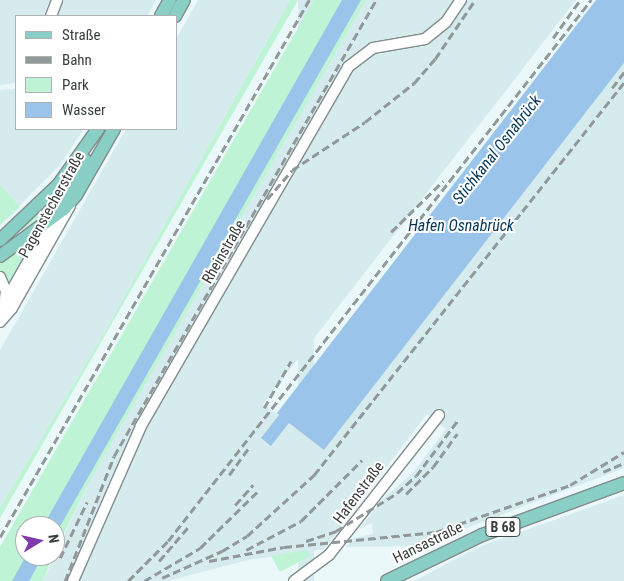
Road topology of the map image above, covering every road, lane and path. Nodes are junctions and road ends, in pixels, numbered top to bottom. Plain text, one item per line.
1 (57, 0) edge
2 (170, 0) edge
3 (184, 0) edge
4 (462, 0) edge
5 (51, 15) edge
6 (162, 15) edge
7 (176, 15) edge
8 (113, 130) edge
9 (97, 132) edge
10 (76, 195) junction
11 (51, 221) junction
12 (0, 240) edge
13 (0, 256) edge
14 (0, 277) edge
15 (4, 304) junction
16 (0, 321) edge
17 (439, 415) dead end
18 (624, 483) edge
19 (73, 581) edge
20 (294, 581) edge
21 (387, 581) edge

1 - 5 street
2 - 6 main road
3 - 7 main road
4 - 19 street, Rheinstraße
8 - 10 main road, Pagenstecherstraße
9 - 11 main road
9 - 12 main road
10 - 11 main road
10 - 16 street, Pagenstecherstraße
11 - 13 main road
11 - 15 street, Pagenstecherstraße
14 - 15 street
15 - 16 street, Pagenstecherstraße
17 - 20 street, Hafenstraße
18 - 21 main road, Hansastraße / B 68

